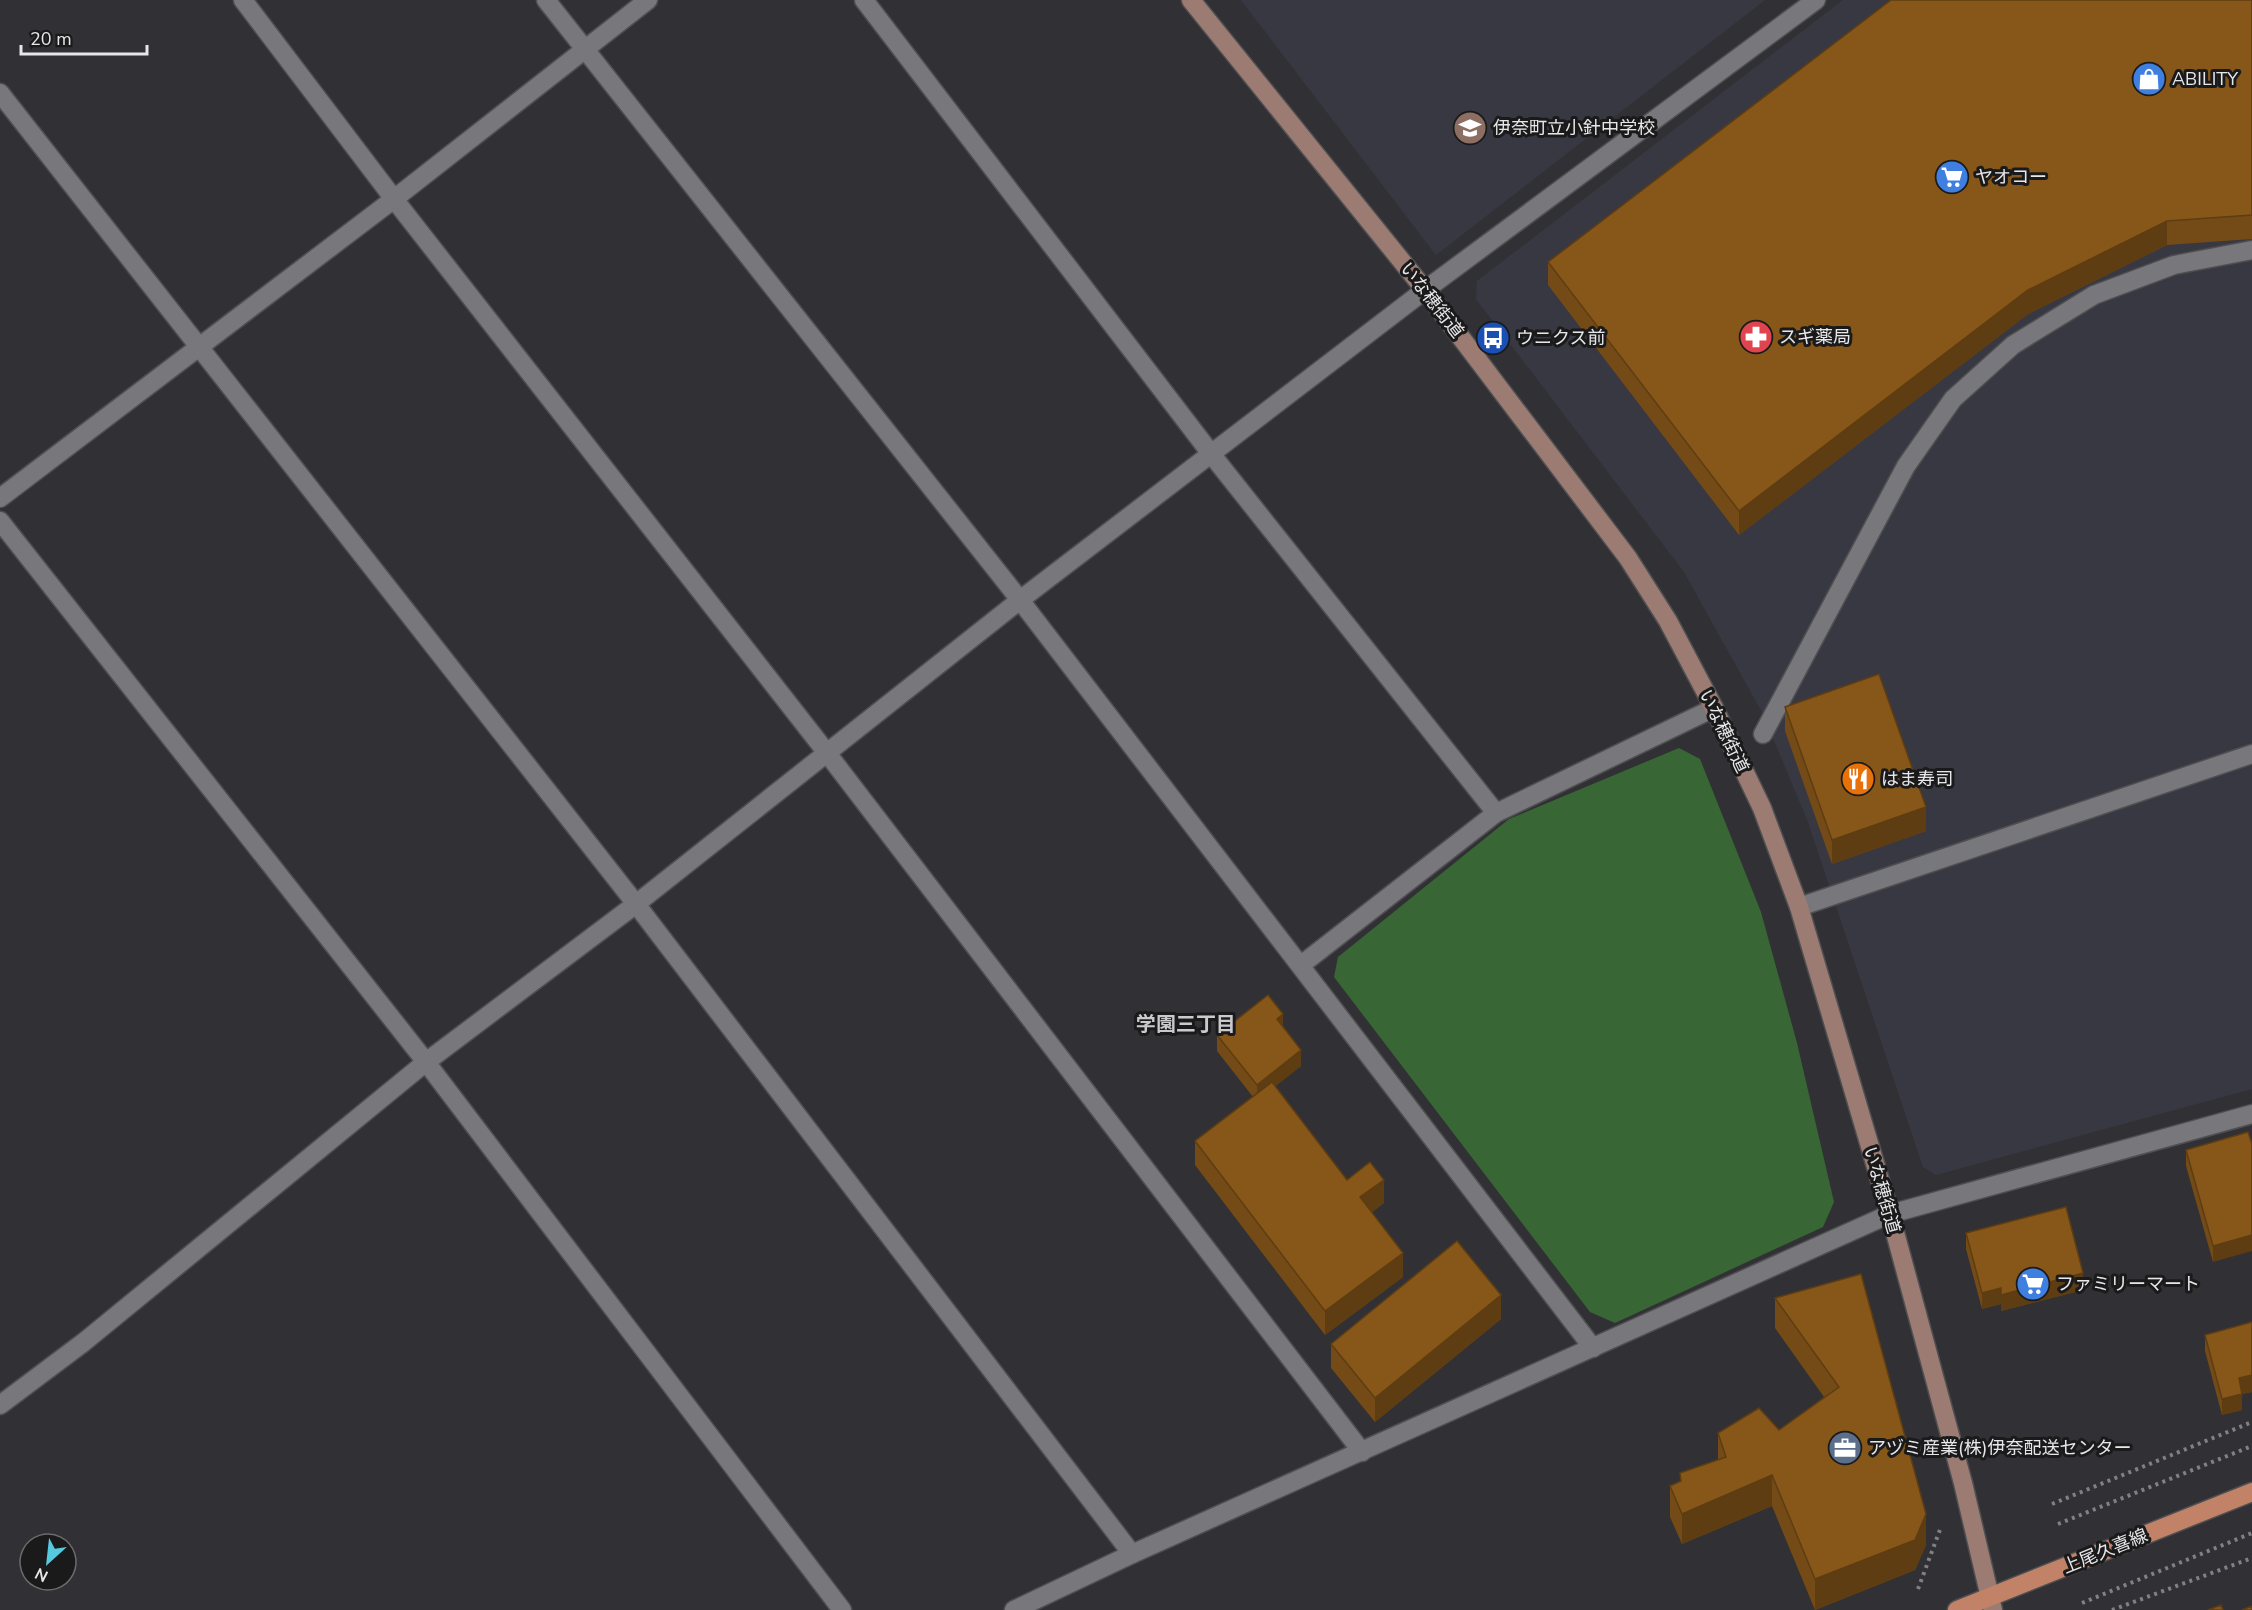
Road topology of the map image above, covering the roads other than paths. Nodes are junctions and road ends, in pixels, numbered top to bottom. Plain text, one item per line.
1 (243, 0) edge
2 (546, 0) edge
3 (648, 0) edge
4 (864, 0) edge
5 (1191, 0) edge
6 (1816, 0) edge
7 (585, 51) junction
8 (0, 93) edge
9 (394, 199) junction
10 (2252, 250) edge
11 (1425, 290) junction
12 (197, 347) junction
13 (1212, 455) junction
14 (0, 498) edge
15 (0, 521) edge
16 (1020, 600) junction
17 (1714, 708) junction
18 (1763, 734) dead end
19 (826, 753) junction
20 (2252, 754) edge
21 (1496, 813) junction
22 (636, 904) junction
23 (1799, 907) junction
24 (1300, 965) junction
25 (426, 1062) junction
26 (2252, 1114) edge
27 (1890, 1215) junction
28 (1593, 1348) junction
29 (0, 1405) edge
30 (1362, 1452) junction
31 (2252, 1492) edge
32 (1132, 1554) junction
33 (1992, 1603) edge
34 (842, 1610) edge
35 (1014, 1610) edge
36 (1957, 1610) edge

1 - 9 street
2 - 7 street
3 - 7 street
4 - 13 street
5 - 11 street, いな穂街道
6 - 11 street
7 - 9 street
7 - 16 street
8 - 12 street
9 - 12 street
9 - 19 street
10 - 18 street
11 - 13 street
11 - 17 street, いな穂街道
12 - 14 street
12 - 22 street
13 - 16 street
13 - 21 street
15 - 25 street
16 - 19 street
16 - 24 street
17 - 21 street
17 - 23 street, いな穂街道
19 - 22 street
19 - 30 street
20 - 23 street
21 - 24 street
22 - 25 street
22 - 32 street
23 - 27 street, いな穂街道
24 - 28 street
25 - 29 street
25 - 34 street
26 - 27 street
27 - 28 street
27 - 33 street, いな穂街道
28 - 30 street
30 - 32 street
31 - 33 main road, 上尾久喜線
32 - 35 street
33 - 36 main road, 上尾久喜線

